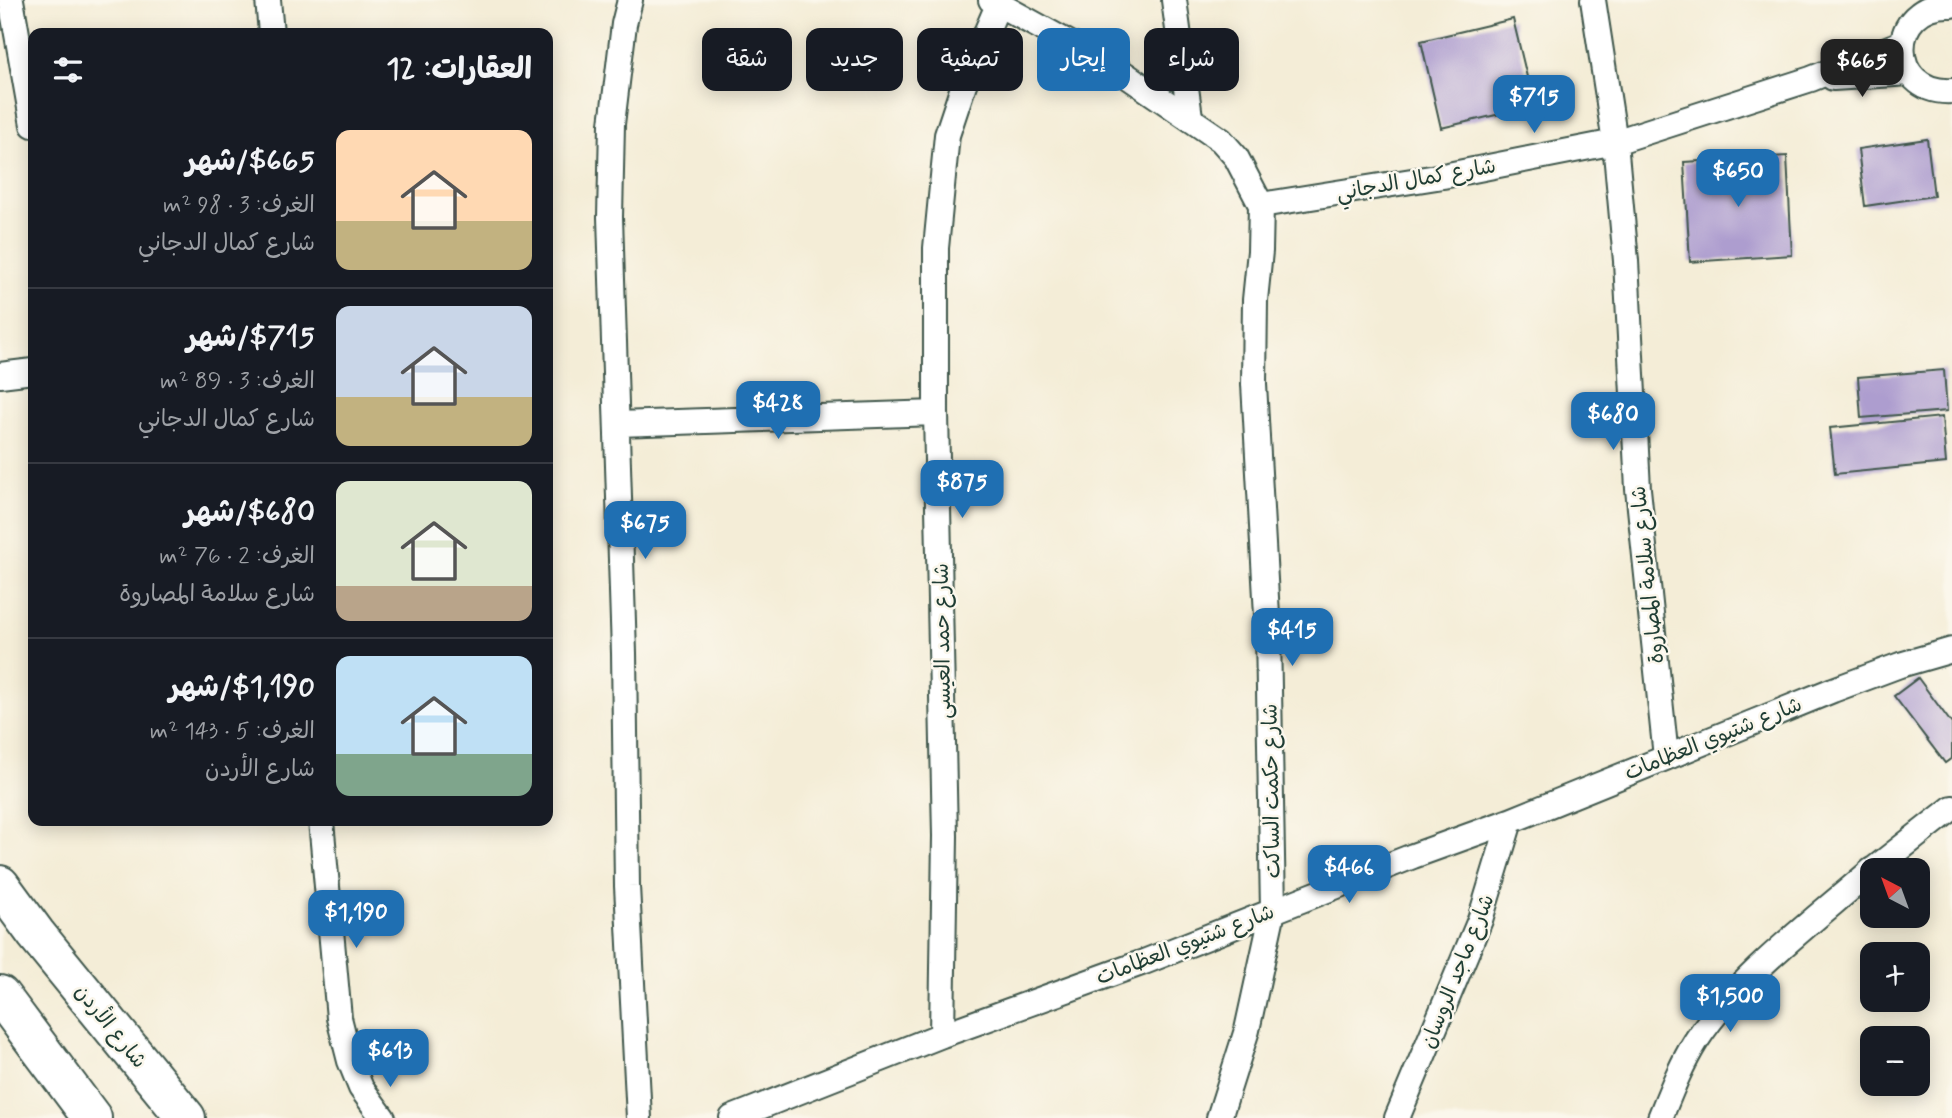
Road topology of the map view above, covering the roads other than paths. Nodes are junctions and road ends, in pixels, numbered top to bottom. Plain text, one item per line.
1 (11, 0) edge
2 (268, 0) edge
3 (630, 0) edge
4 (1174, 0) edge
5 (1593, 0) edge
6 (995, 2) edge
7 (1951, 3) edge
8 (271, 28) edge
9 (1902, 43) junction
10 (1910, 74) junction
11 (1811, 79) junction
12 (1952, 91) edge
13 (28, 97) edge
14 (1190, 117) junction
15 (1615, 142) junction
16 (1261, 205) junction
17 (28, 371) edge
18 (0, 375) edge
19 (936, 414) junction
20 (618, 424) junction
21 (1952, 650) edge
22 (1666, 757) junction
23 (1952, 808) edge
24 (1510, 821) junction
25 (321, 826) edge
26 (1888, 858) edge
27 (1860, 881) edge
28 (0, 885) edge
29 (1273, 911) junction
30 (0, 995) edge
31 (942, 1035) junction
32 (92, 1118) edge
33 (186, 1118) edge
34 (383, 1118) edge
35 (639, 1118) edge
36 (732, 1118) edge
37 (1219, 1118) edge
38 (1396, 1118) edge
39 (1660, 1118) edge

1 - 13 street
2 - 8 street
3 - 20 street
4 - 14 street
5 - 15 street, شارع سلامة المصاروة
6 - 14 street
6 - 19 street, شارع حمد العيسى
7 - 9 street
9 - 10 street
9 - 11 street, شارع كمال الدجاني
10 - 11 street, شارع كمال الدجاني
10 - 12 street
11 - 15 street, شارع كمال الدجاني
14 - 16 street
15 - 16 street, شارع كمال الدجاني
15 - 22 street, شارع سلامة المصاروة
16 - 29 street, شارع حكمت الساكت
17 - 18 street
19 - 20 street
19 - 31 street, شارع حمد العيسى
20 - 35 street
21 - 22 street, شارع شتيوي العظامات
22 - 24 street, شارع شتيوي العظامات
23 - 26 street
24 - 29 street, شارع شتيوي العظامات
24 - 38 street, شارع ماجد الروسان
25 - 34 street
27 - 39 street
28 - 33 highway, شارع الأردن
29 - 31 street, شارع شتيوي العظامات
29 - 37 street, شارع حكمت الساكت
30 - 32 highway
31 - 36 street, شارع شتيوي العظامات

